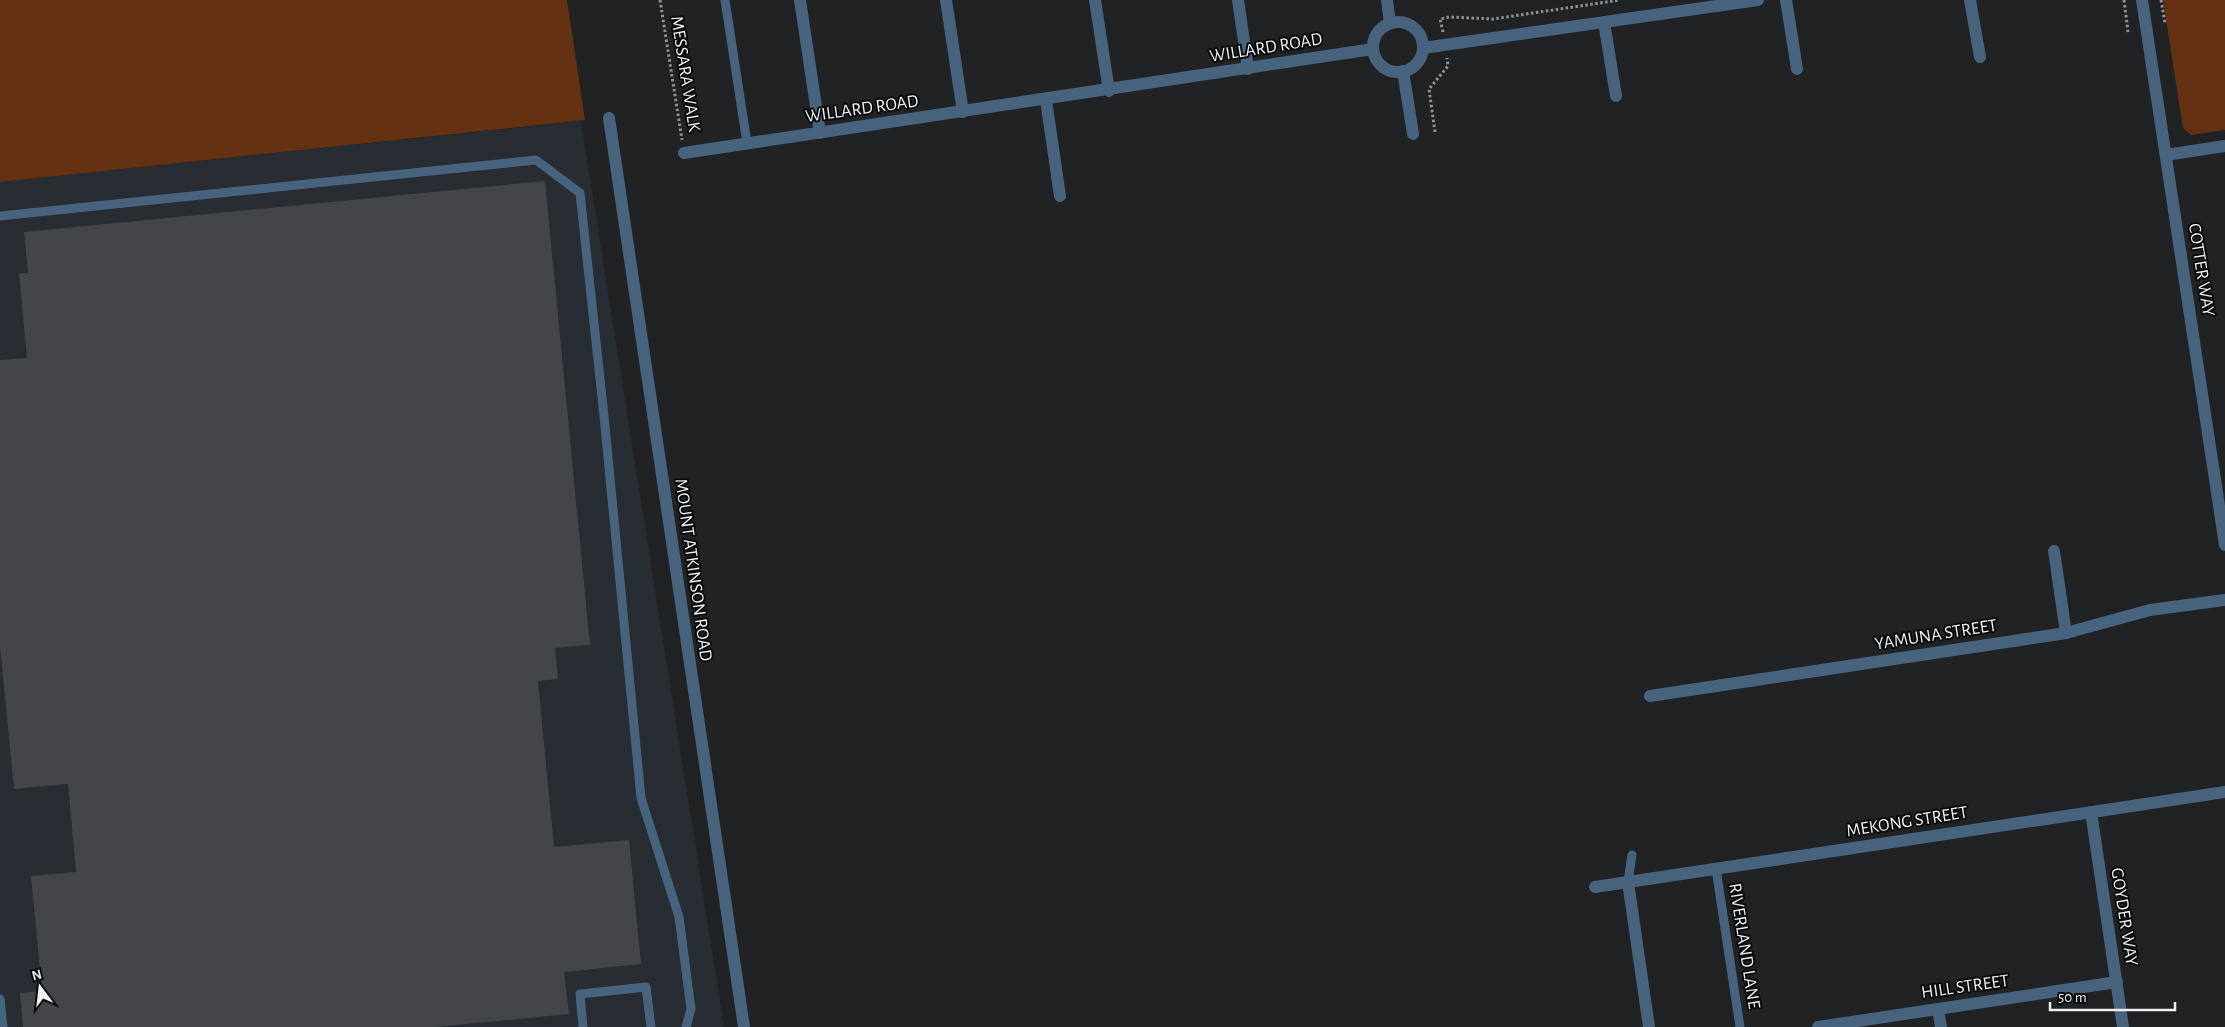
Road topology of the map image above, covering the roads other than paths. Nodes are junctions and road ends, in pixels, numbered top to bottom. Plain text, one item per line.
1 (725, 0) edge
2 (800, 0) edge
3 (946, 0) edge
4 (1095, 0) edge
5 (1238, 0) edge
6 (1387, 0) edge
7 (1758, 0) edge
8 (1786, 0) edge
9 (1970, 0) edge
10 (2142, 0) edge
11 (1604, 22) junction
12 (1390, 23) junction
13 (1422, 48) junction
14 (1373, 49) junction
15 (1980, 57) dead end
16 (1248, 69) junction
17 (1797, 69) dead end
18 (1403, 71) junction
19 (1109, 91) junction
20 (1616, 96) dead end
21 (1046, 100) junction
22 (963, 112) junction
23 (609, 118) dead end
24 (820, 133) junction
25 (1413, 134) dead end
26 (747, 143) junction
27 (2225, 146) edge
28 (684, 153) road end
29 (2166, 155) junction
30 (1060, 196) dead end
31 (0, 216) edge
32 (2225, 545) edge
33 (2054, 551) dead end
34 (2225, 600) edge
35 (2066, 633) junction
36 (1650, 696) dead end
37 (2225, 792) edge
38 (2091, 812) junction
39 (1632, 855) dead end
40 (1716, 869) junction
41 (1628, 882) junction
42 (1595, 887) dead end
43 (2117, 982) junction
44 (0, 999) edge
45 (1938, 1008) junction
46 (3, 1027) edge
47 (583, 1027) edge
48 (651, 1027) edge
49 (686, 1027) edge
50 (744, 1027) edge
51 (1649, 1027) edge
52 (1740, 1027) edge
53 (1818, 1027) edge
54 (1941, 1027) edge
55 (2123, 1027) edge

1 - 26 lane
2 - 24 street
3 - 22 street
4 - 19 street
5 - 16 street
6 - 12 street
7 - 11 street
8 - 17 street
9 - 15 street
10 - 29 street, COTTER WAY
11 - 13 street
11 - 20 street
12 - 13 street
12 - 14 street
13 - 18 street
14 - 16 street, WILLARD ROAD
14 - 18 street
16 - 19 street, WILLARD ROAD
18 - 25 street
19 - 21 street, WILLARD ROAD
21 - 22 street, WILLARD ROAD
21 - 30 street
22 - 24 street, WILLARD ROAD
23 - 50 street, MOUNT ATKINSON ROAD
24 - 26 street, WILLARD ROAD
26 - 28 street, WILLARD ROAD
27 - 29 street
29 - 32 street, COTTER WAY
31 - 49 lane
33 - 35 street
34 - 35 street, YAMUNA STREET
35 - 36 street, YAMUNA STREET
37 - 38 street, MEKONG STREET
38 - 40 street, MEKONG STREET
38 - 43 street, GOYDER WAY
39 - 41 lane
40 - 41 street, MEKONG STREET
40 - 52 lane, RIVERLAND LANE
41 - 42 street, MEKONG STREET
41 - 51 street
43 - 45 street, HILL STREET
43 - 55 street, GOYDER WAY
44 - 46 lane
45 - 53 street, HILL STREET
45 - 54 street
47 - 48 lane

